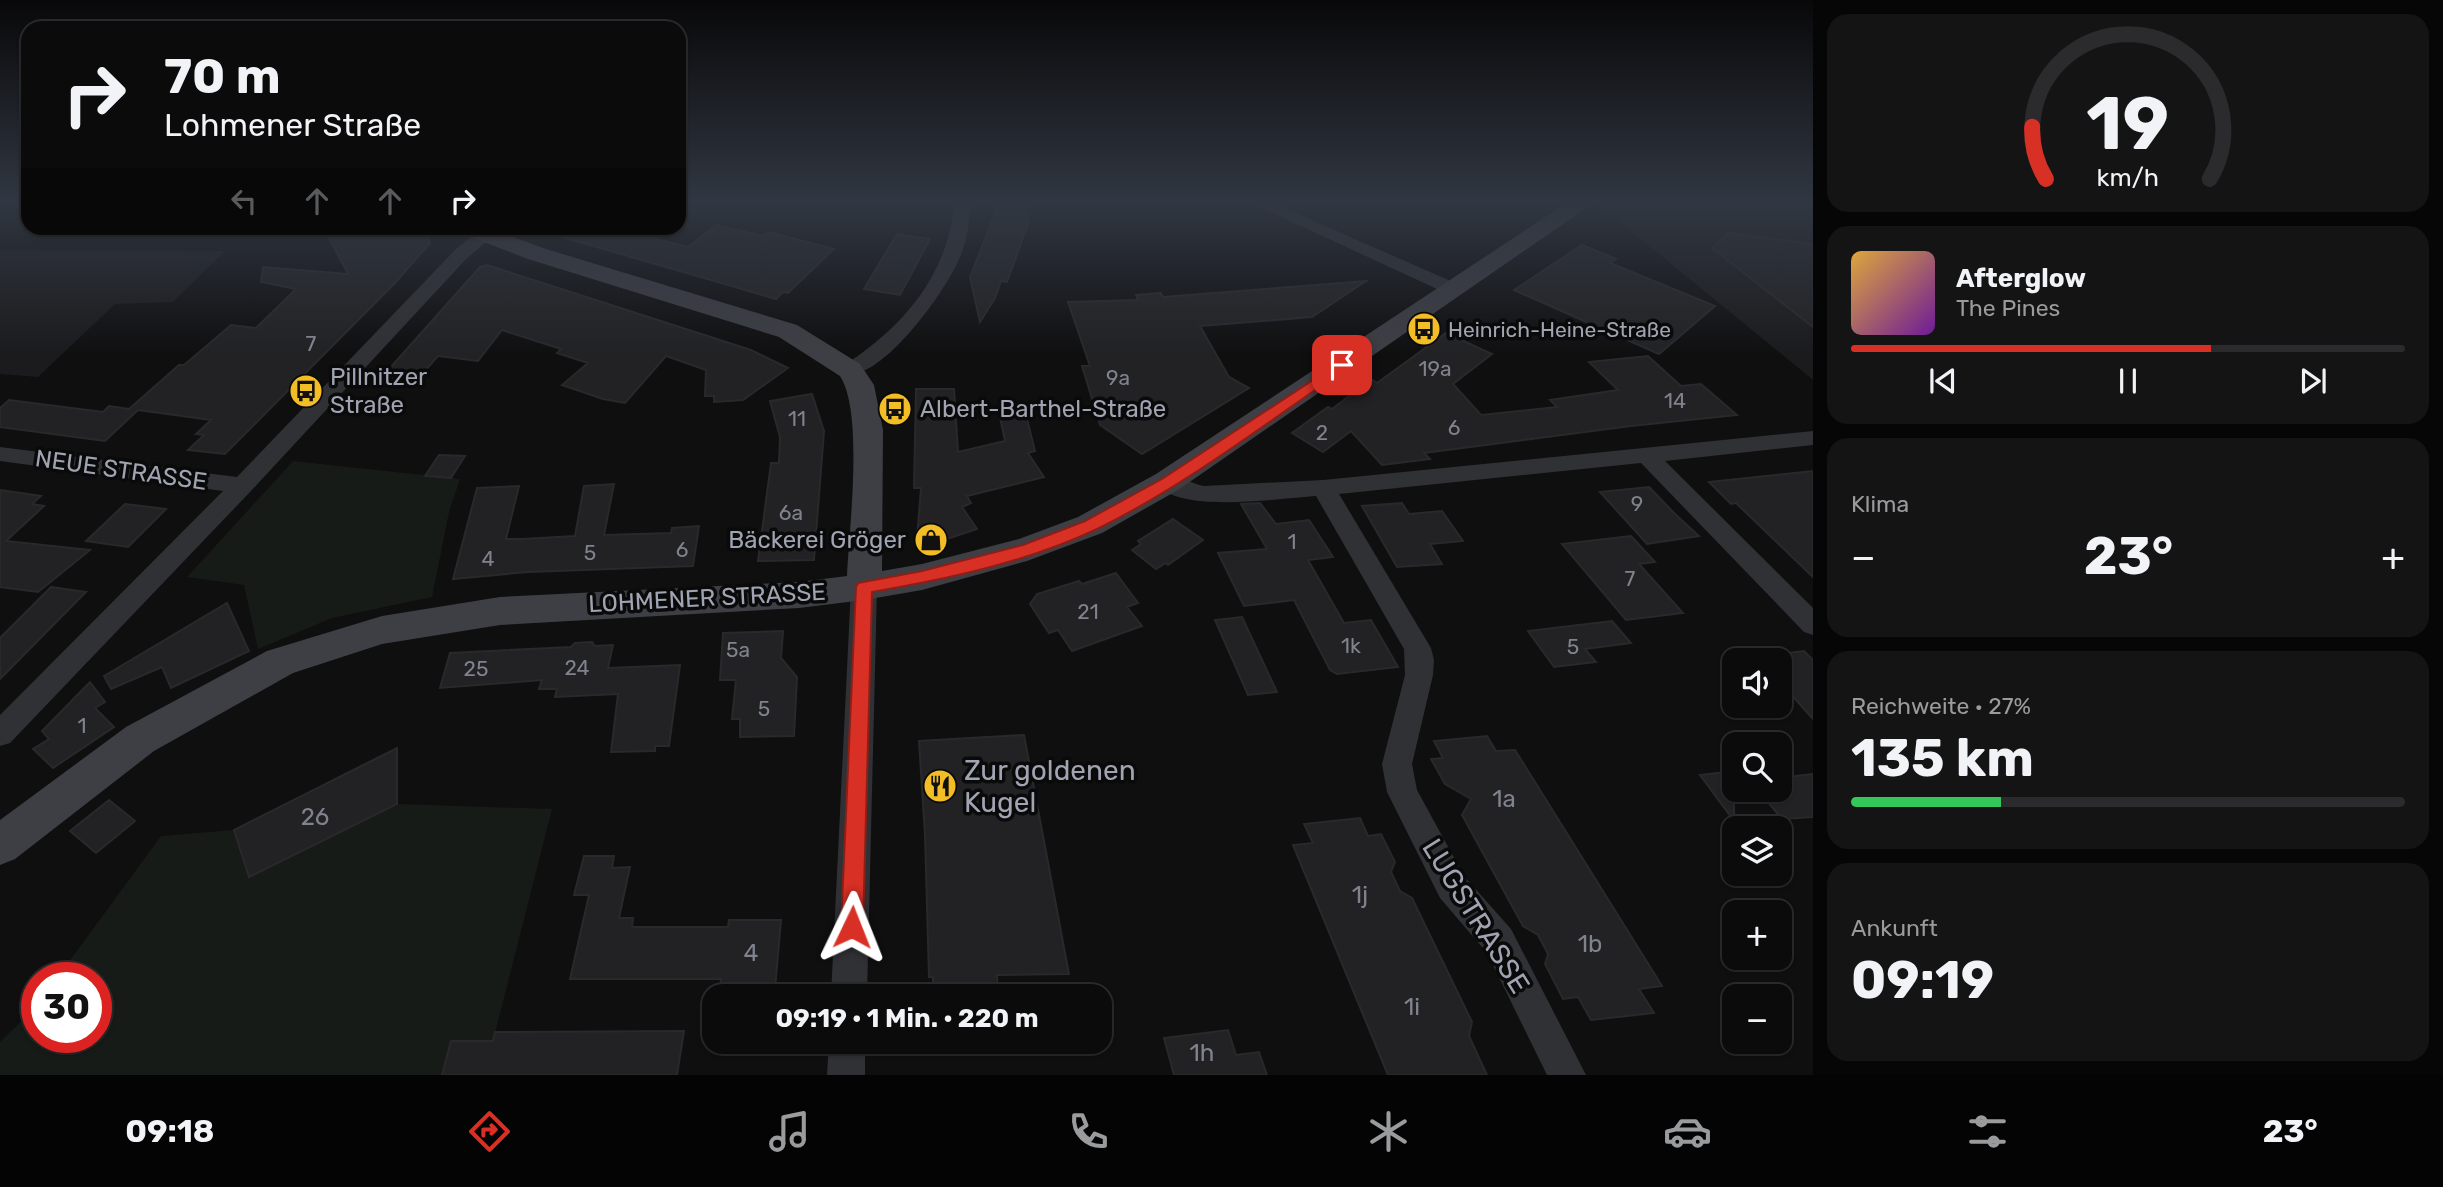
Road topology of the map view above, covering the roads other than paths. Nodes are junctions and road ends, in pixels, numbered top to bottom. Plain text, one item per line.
1 (461, 254) edge
2 (548, 254) edge
3 (950, 254) edge
4 (1374, 254) edge
5 (1508, 254) edge
6 (1455, 290) junction
7 (850, 370) junction
8 (1813, 438) edge
9 (0, 454) edge
10 (1647, 456) junction
11 (1167, 482) junction
12 (242, 486) junction
13 (1323, 488) junction
14 (864, 587) junction
15 (1813, 625) edge
16 (0, 734) edge
17 (0, 845) edge
18 (849, 984) edge
19 (847, 1054) edge
20 (846, 1075) edge
21 (1567, 1075) edge

1 - 12 street
2 - 7 main road
3 - 7 street
4 - 6 street
5 - 6 main road, LOHMENER STRASSE
6 - 11 main road, LOHMENER STRASSE
7 - 14 main road
8 - 10 street
9 - 12 street, NEUE STRASSE
10 - 13 street
10 - 15 street
11 - 13 street
11 - 14 main road, LOHMENER STRASSE
12 - 16 street
13 - 21 street, LUGSTRASSE
14 - 17 main road, LOHMENER STRASSE
14 - 18 street
19 - 20 street

